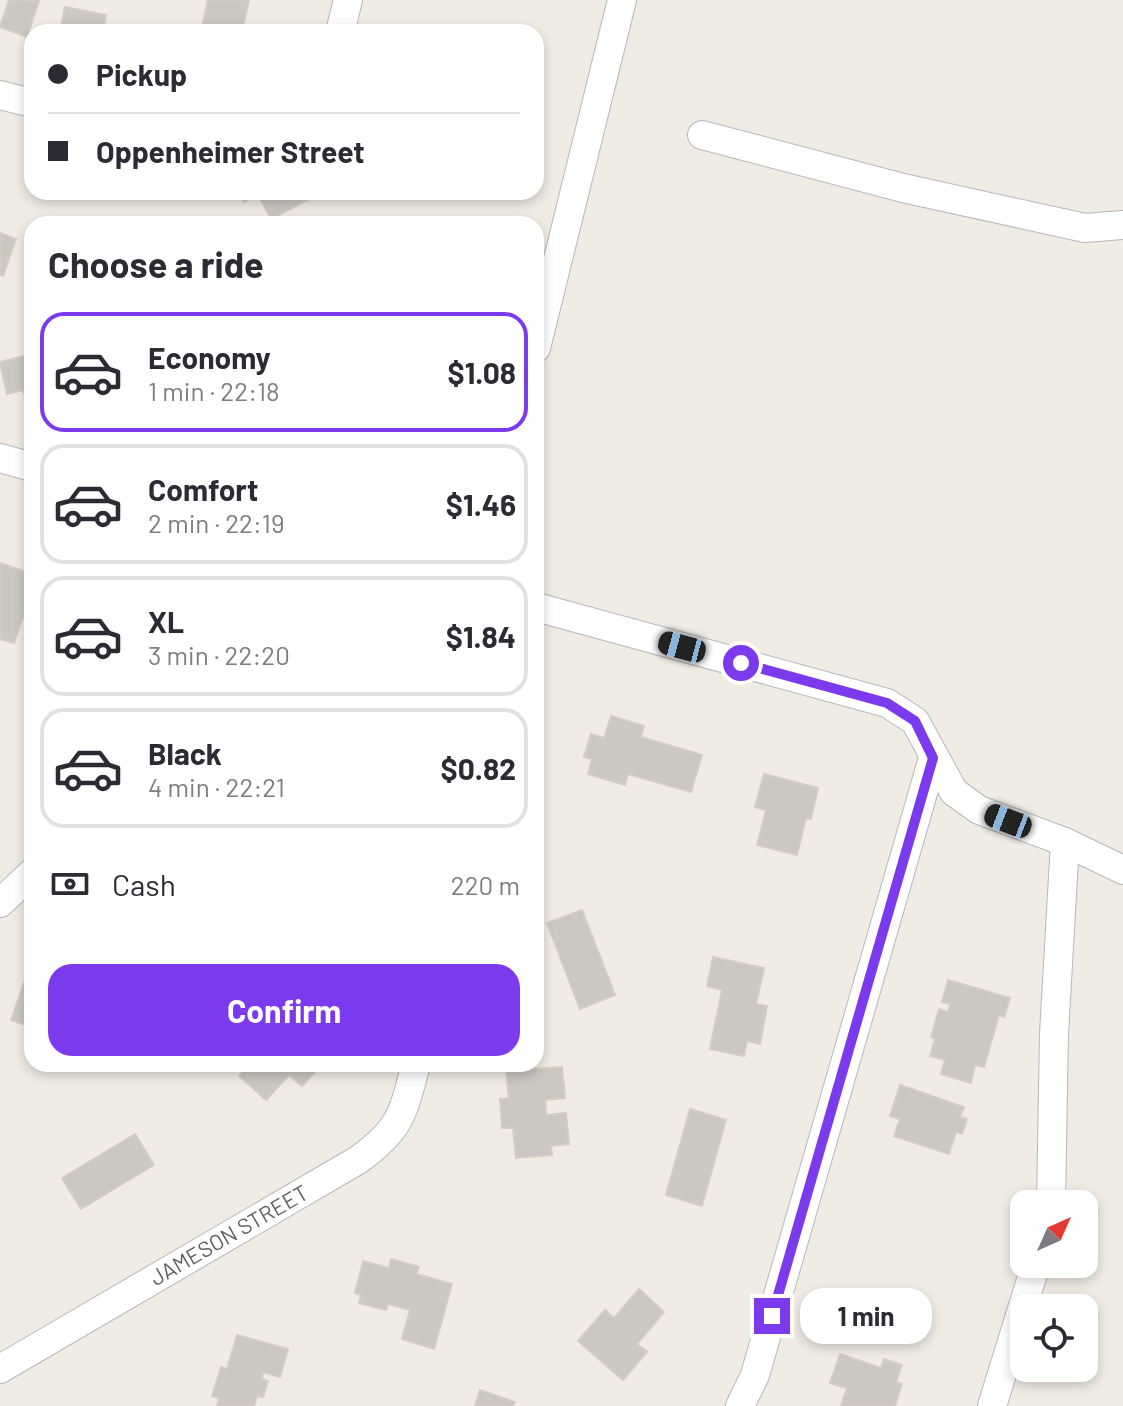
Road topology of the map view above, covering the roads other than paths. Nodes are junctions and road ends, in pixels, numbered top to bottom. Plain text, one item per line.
1 (348, 0) edge
2 (622, 0) edge
3 (342, 24) edge
4 (0, 95) edge
5 (24, 101) edge
6 (702, 135) dead end
7 (1123, 225) edge
8 (544, 316) edge
9 (0, 458) edge
10 (24, 465) edge
11 (544, 609) edge
12 (933, 758) junction
13 (1065, 842) junction
14 (1123, 870) edge
15 (24, 880) edge
16 (0, 903) edge
17 (414, 1072) edge
18 (1051, 1190) edge
19 (1032, 1278) edge
20 (0, 1369) edge
21 (740, 1406) edge
22 (992, 1406) edge

1 - 3 street
2 - 8 street
4 - 5 street
6 - 7 street
9 - 10 street
11 - 12 street
12 - 13 street
12 - 21 street
13 - 14 street
13 - 18 street
15 - 16 street
17 - 20 street, JAMESON STREET
19 - 22 street

